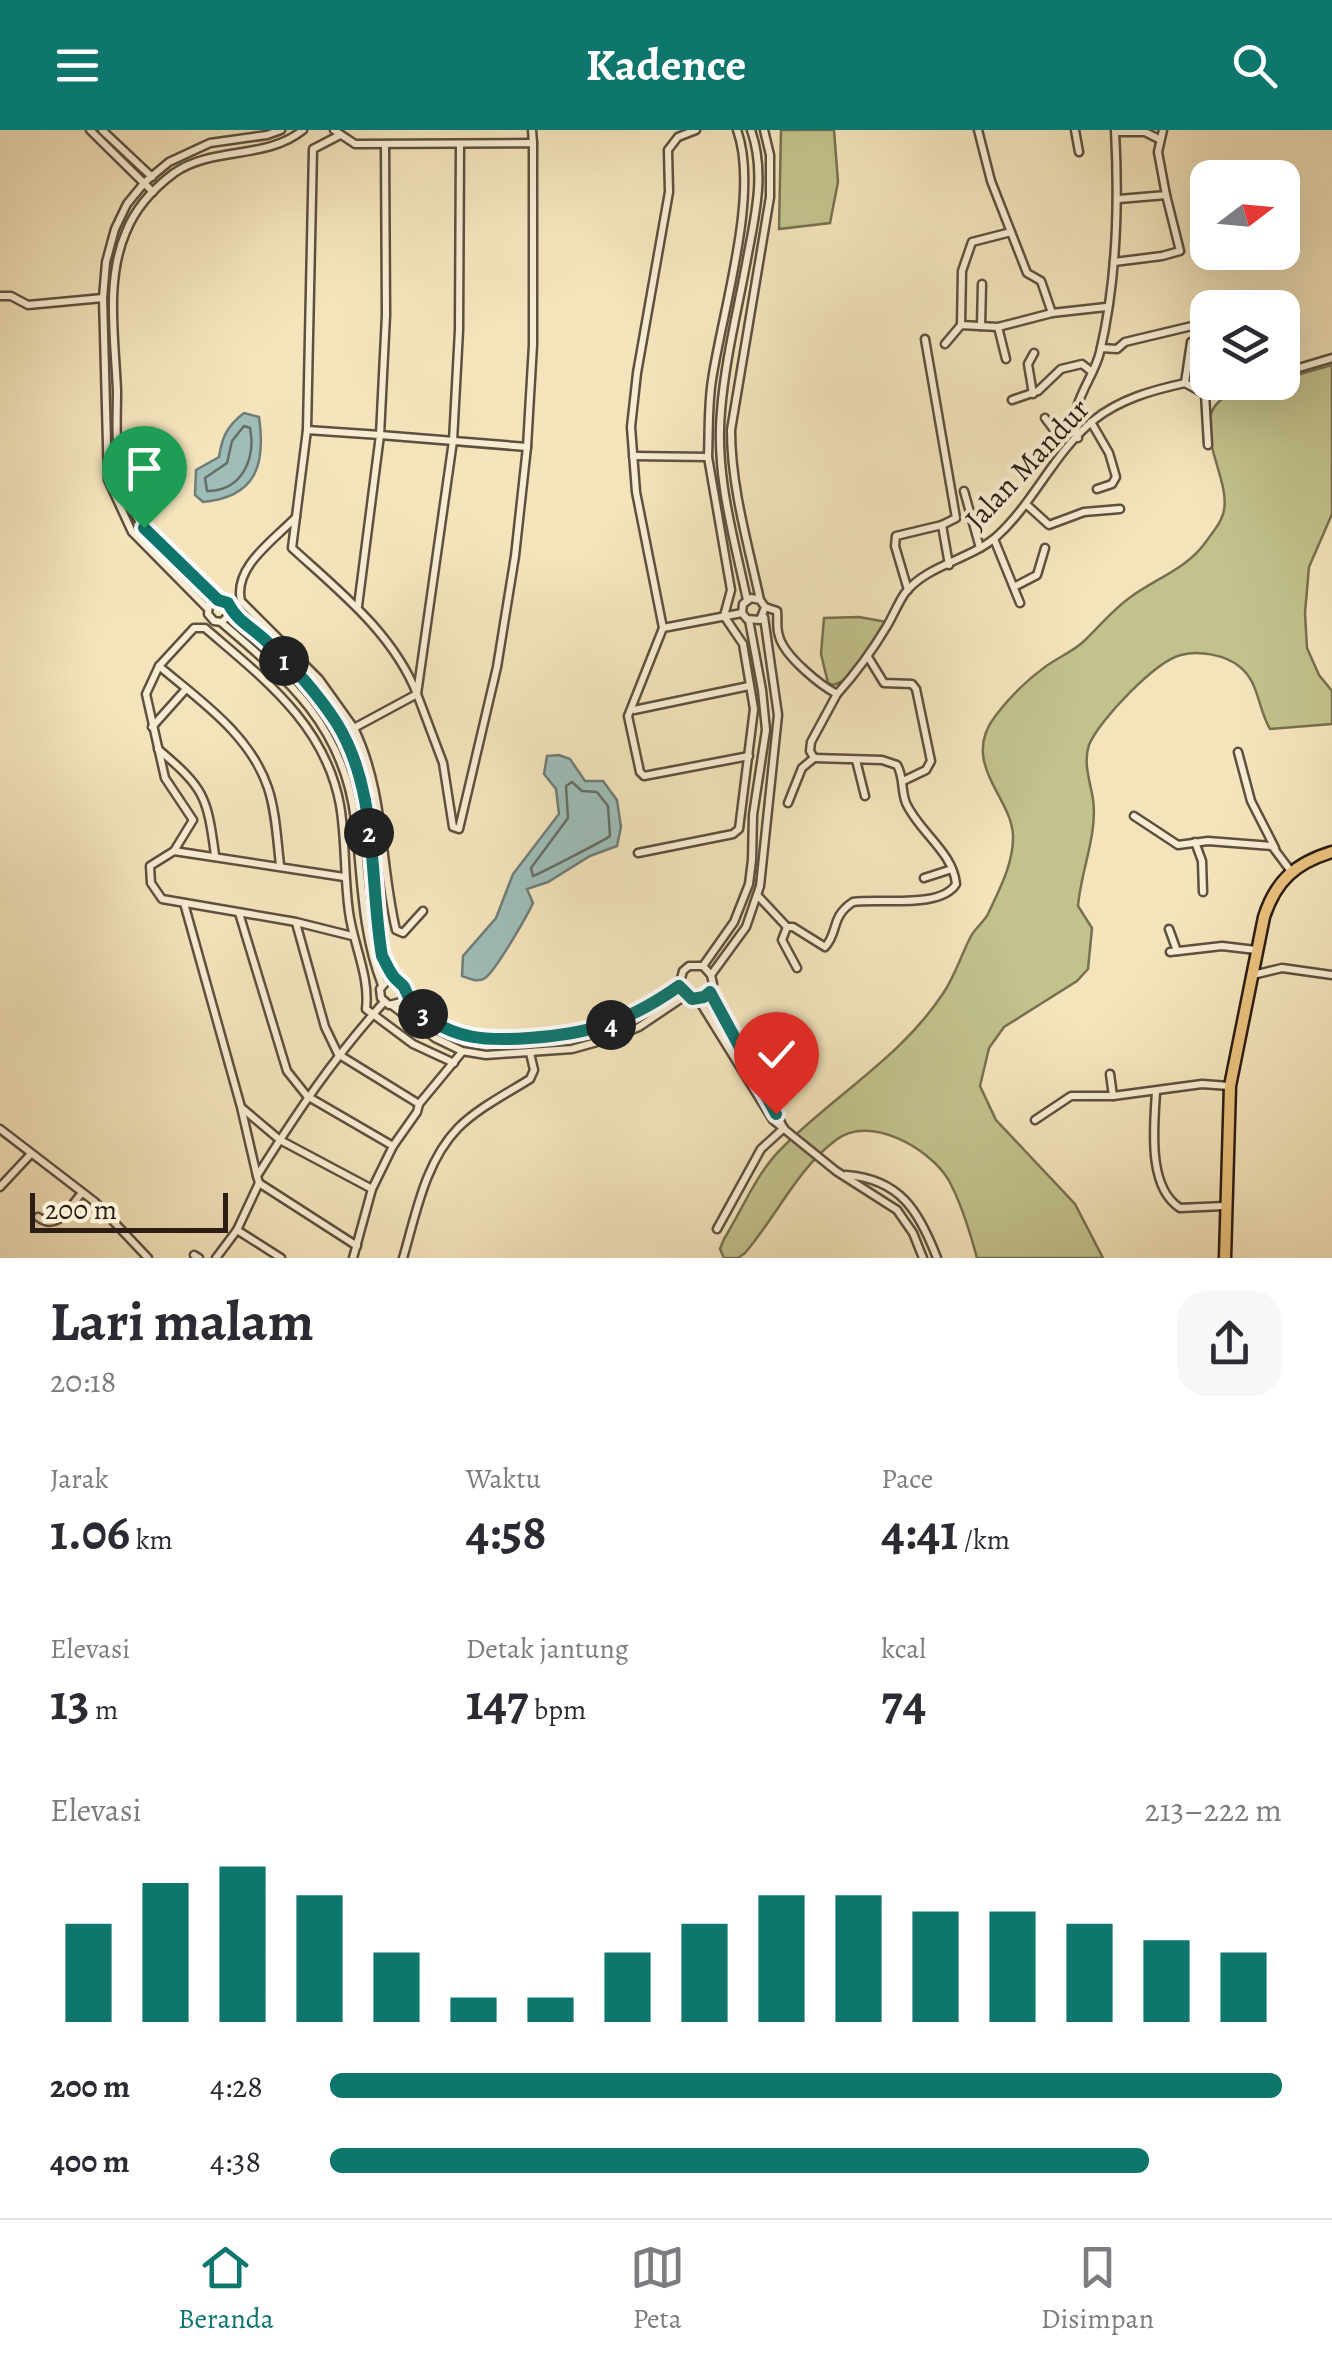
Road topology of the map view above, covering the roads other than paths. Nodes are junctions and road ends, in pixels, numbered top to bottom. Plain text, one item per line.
1 (90, 130) edge
2 (102, 130) edge
3 (281, 130) edge
4 (303, 130) edge
5 (532, 130) edge
6 (696, 130) edge
7 (738, 130) edge
8 (751, 130) edge
9 (764, 130) edge
10 (978, 130) edge
11 (1076, 130) edge
12 (1163, 130) edge
13 (1116, 131) edge
14 (342, 134) edge
15 (1159, 139) junction
16 (532, 143) junction
17 (385, 144) junction
18 (460, 144) junction
19 (115, 148) junction
20 (1079, 152) dead end
21 (148, 179) junction
22 (152, 192) junction
23 (1166, 195) junction
24 (1119, 199) junction
25 (1011, 232) junction
26 (1114, 262) junction
27 (982, 284) dead end
28 (0, 296) edge
29 (103, 298) junction
30 (1106, 307) junction
31 (1052, 313) junction
32 (961, 326) junction
33 (981, 326) junction
34 (1190, 326) edge
35 (998, 327) junction
36 (924, 339) dead end
37 (946, 344) dead end
38 (1102, 348) junction
39 (1190, 349) edge
40 (1034, 352) dead end
41 (1332, 358) edge
42 (1006, 360) dead end
43 (1300, 367) edge
44 (1092, 372) junction
45 (1185, 383) junction
46 (1190, 386) edge
47 (1033, 394) junction
48 (1012, 400) dead end
49 (1205, 400) edge
50 (1045, 418) dead end
51 (1091, 422) junction
52 (1074, 428) junction
53 (307, 430) junction
54 (380, 436) junction
55 (1078, 438) junction
56 (453, 442) junction
57 (1208, 445) dead end
58 (527, 447) junction
59 (634, 456) junction
60 (708, 457) junction
61 (1097, 489) dead end
62 (964, 492) dead end
63 (1027, 505) junction
64 (1120, 509) dead end
65 (296, 517) junction
66 (942, 525) junction
67 (276, 537) junction
68 (994, 538) junction
69 (292, 548) junction
70 (980, 548) junction
71 (1045, 548) dead end
72 (949, 565) junction
73 (1014, 587) junction
74 (908, 590) junction
75 (239, 596) junction
76 (221, 600) junction
77 (746, 600) junction
78 (1020, 603) dead end
79 (763, 607) junction
80 (358, 608) junction
81 (208, 609) junction
82 (742, 612) junction
83 (231, 613) junction
84 (724, 616) junction
85 (749, 620) junction
86 (222, 622) junction
87 (663, 628) junction
88 (868, 657) junction
89 (159, 666) junction
90 (750, 686) junction
91 (186, 688) junction
92 (418, 694) junction
93 (837, 694) junction
94 (632, 710) junction
95 (152, 728) junction
96 (354, 728) junction
97 (157, 748) junction
98 (1238, 752) dead end
99 (749, 756) junction
100 (814, 758) junction
101 (856, 760) junction
102 (903, 781) junction
103 (865, 796) dead end
104 (788, 803) dead end
105 (209, 810) junction
106 (1134, 816) dead end
107 (192, 817) junction
108 (1196, 842) junction
109 (1276, 849) junction
110 (174, 850) junction
111 (1332, 852) edge
112 (638, 853) dead end
113 (215, 855) junction
114 (280, 865) junction
115 (952, 869) junction
116 (1290, 870) junction
117 (344, 877) junction
118 (924, 878) dead end
119 (1203, 892) dead end
120 (758, 896) junction
121 (184, 903) junction
122 (423, 911) dead end
123 (240, 913) junction
124 (296, 922) junction
125 (788, 928) junction
126 (1170, 929) dead end
127 (352, 936) junction
128 (1256, 950) junction
129 (702, 966) junction
130 (797, 968) dead end
131 (712, 975) junction
132 (1252, 975) junction
133 (1332, 975) edge
134 (396, 980) junction
135 (382, 986) junction
136 (679, 986) junction
137 (710, 992) junction
138 (405, 994) junction
139 (686, 996) junction
140 (698, 999) junction
141 (388, 1004) junction
142 (369, 1019) junction
143 (462, 1052) junction
144 (530, 1052) junction
145 (338, 1054) junction
146 (454, 1064) junction
147 (1110, 1074) dead end
148 (1230, 1086) junction
149 (1156, 1092) junction
150 (307, 1096) junction
151 (1113, 1096) junction
152 (418, 1104) junction
153 (241, 1107) junction
154 (1034, 1120) dead end
155 (784, 1128) junction
156 (0, 1129) edge
157 (280, 1140) junction
158 (393, 1146) junction
159 (30, 1155) junction
160 (845, 1175) junction
161 (258, 1179) junction
162 (0, 1188) edge
163 (372, 1189) junction
164 (82, 1193) junction
165 (1224, 1206) junction
166 (38, 1217) dead end
167 (237, 1230) junction
168 (718, 1230) dead end
169 (356, 1246) junction
170 (148, 1258) edge
171 (216, 1258) edge
172 (281, 1258) edge
173 (353, 1258) edge
174 (403, 1258) edge
175 (923, 1258) edge
176 (937, 1258) edge
177 (1225, 1258) edge

1 - 19 street
2 - 19 street
3 - 21 street
4 - 22 street
5 - 16 street
6 - 59 street
7 - 60 street
8 - 77 street
9 - 79 street
10 - 25 street
11 - 20 street
12 - 15 street
13 - 15 street
13 - 24 street
14 - 17 street
14 - 53 street
15 - 23 street
16 - 18 street
16 - 58 street
17 - 18 street
17 - 54 street
18 - 56 street
19 - 21 street
21 - 22 street
21 - 29 street
22 - 76 street
23 - 24 street
23 - 26 street
24 - 26 street
25 - 31 street
25 - 32 street
26 - 30 street
27 - 33 street
28 - 29 street
29 - 81 street
30 - 31 street
30 - 38 street
31 - 35 street
32 - 33 street
32 - 37 street
33 - 35 street
34 - 38 street
35 - 42 street
36 - 66 street
38 - 44 street
39 - 45 street
40 - 47 street
41 - 43 street
44 - 47 street
44 - 52 street
45 - 46 street
45 - 51 street, Jalan Mandur
47 - 48 street
49 - 57 street
50 - 52 street
51 - 55 street, Jalan Mandur
51 - 61 street
52 - 55 street
53 - 54 street
53 - 65 street
54 - 56 street
54 - 80 street
55 - 63 street, Jalan Mandur
56 - 58 street
56 - 92 street
58 - 92 street
59 - 60 street
59 - 87 street
60 - 84 street
62 - 70 street
63 - 64 street
63 - 68 street, Jalan Mandur
65 - 67 street
65 - 69 street
66 - 72 street
66 - 74 street
67 - 69 street
67 - 75 street
68 - 70 street, Jalan Mandur
68 - 73 street
69 - 80 street
70 - 72 street, Jalan Mandur
71 - 73 street
72 - 74 street, Jalan Mandur
73 - 78 street
74 - 88 street, Jalan Mandur
75 - 76 street
75 - 96 street
76 - 81 street
76 - 83 street
77 - 79 street
77 - 82 street
79 - 85 street
79 - 93 street
79 - 120 street
80 - 92 street
81 - 86 street
82 - 84 street
82 - 85 street
83 - 86 street
83 - 134 street
84 - 87 street
84 - 90 street
85 - 129 street
86 - 135 street
87 - 94 street
88 - 93 street, Jalan Mandur
88 - 102 street
89 - 91 street
89 - 95 street
89 - 117 street
90 - 94 street
90 - 99 street
91 - 95 street
91 - 114 street
92 - 96 street
93 - 100 street, Jalan Mandur
94 - 99 street
95 - 97 street
96 - 122 street
97 - 105 street
97 - 107 street
98 - 109 street
99 - 112 street
100 - 101 street
100 - 104 street, Jalan Mandur
101 - 102 street
101 - 103 street
102 - 115 street
105 - 107 street
105 - 113 street
106 - 108 street
107 - 110 street
108 - 109 street
108 - 119 street
109 - 116 street
110 - 113 street
110 - 121 street
111 - 116 main road
113 - 114 street
114 - 117 street
115 - 118 street
115 - 125 street
116 - 128 main road
117 - 127 street
120 - 125 street
120 - 131 street
121 - 123 street
121 - 153 street
123 - 124 street
123 - 150 street
124 - 127 street
124 - 145 street
125 - 130 street
126 - 128 street
127 - 142 street
128 - 132 main road
129 - 131 street
129 - 136 street
131 - 137 street
132 - 133 street
132 - 148 main road
134 - 135 street
134 - 138 street
135 - 141 street
136 - 138 street
136 - 139 street
137 - 140 street
137 - 155 street
138 - 141 street
139 - 140 street
139 - 144 street
140 - 155 street
141 - 142 street
141 - 143 street
142 - 145 street
142 - 146 street
143 - 144 street
143 - 146 street
144 - 174 street
145 - 150 street
145 - 152 street
146 - 152 street
147 - 151 street
148 - 149 street
148 - 165 main road
149 - 151 street
149 - 165 street
150 - 157 street
150 - 158 street
151 - 154 street
152 - 158 street
153 - 157 street
153 - 161 street
155 - 160 street
155 - 168 street
156 - 159 street
157 - 161 street
157 - 163 street
158 - 163 street
159 - 162 street
159 - 164 street
160 - 175 street
160 - 176 street
161 - 167 street
161 - 169 street
163 - 169 street
164 - 166 street
164 - 170 street
165 - 177 main road
167 - 171 street
167 - 172 street
169 - 173 street

